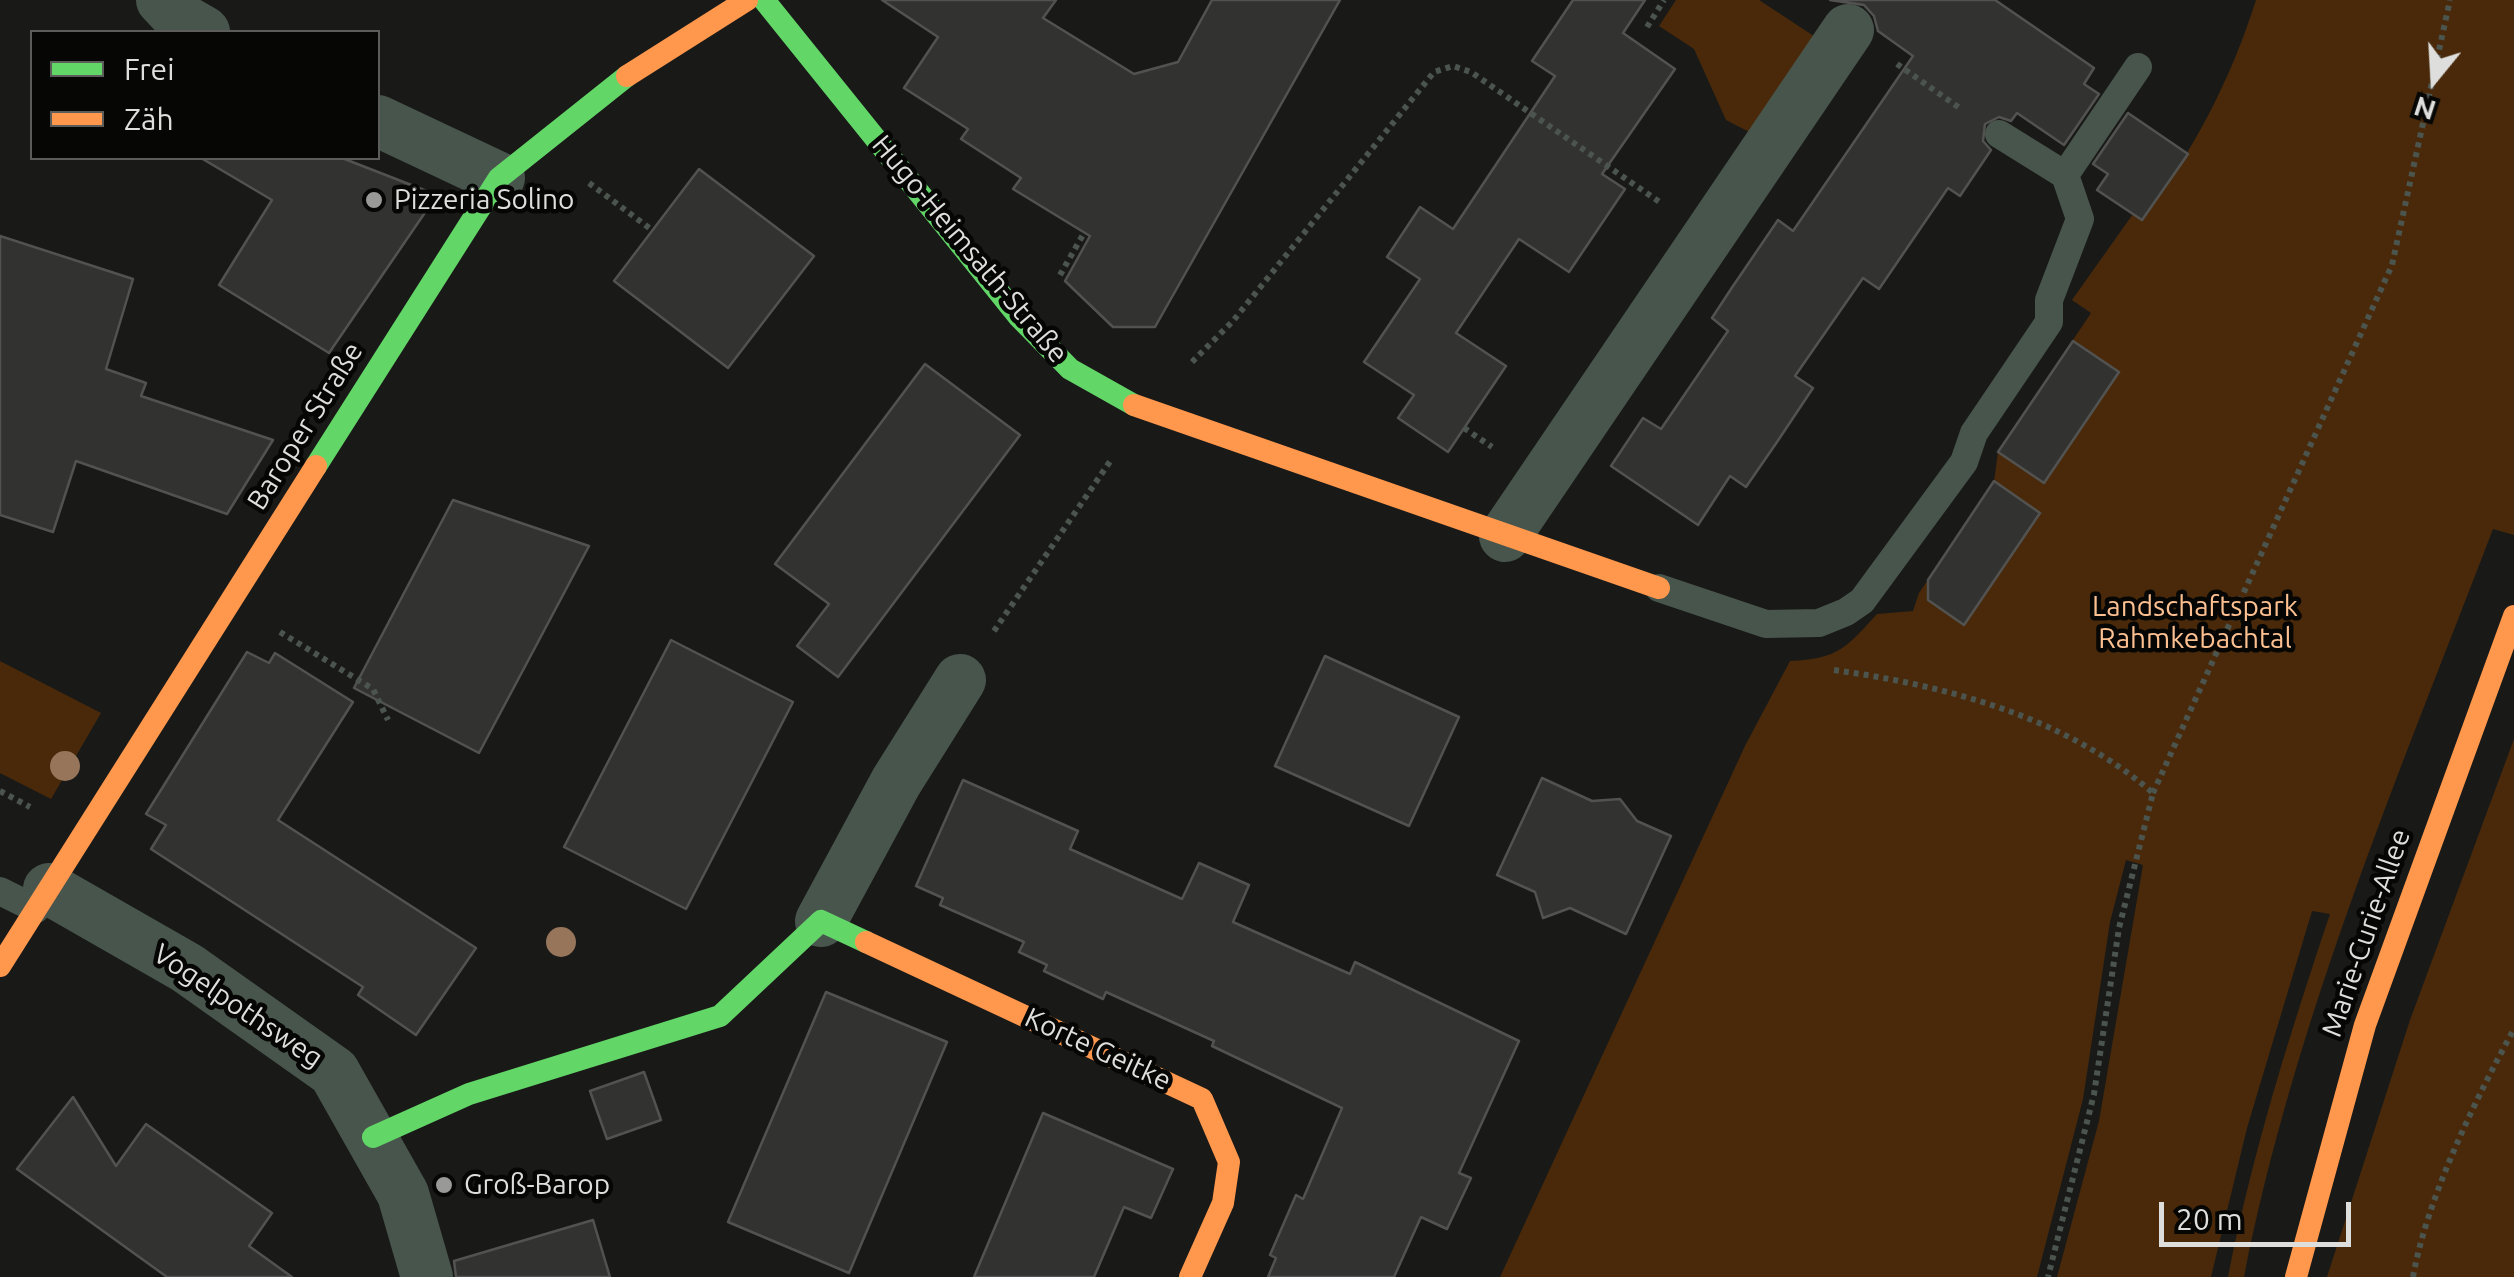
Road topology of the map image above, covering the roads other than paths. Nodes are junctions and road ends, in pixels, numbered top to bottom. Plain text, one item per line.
1 (162, 0) edge
2 (747, 0) edge
3 (764, 0) edge
4 (201, 30) edge
5 (1848, 30) road end
6 (2138, 67) dead end
7 (380, 122) edge
8 (1998, 134) dead end
9 (2065, 175) junction
10 (499, 178) junction
11 (1504, 536) junction
12 (1659, 588) joint
13 (2514, 616) edge
14 (960, 680) road end
15 (28, 896) edge
16 (820, 921) junction
17 (0, 966) edge
18 (373, 1137) junction
19 (427, 1277) edge
20 (1190, 1277) edge
21 (2296, 1277) edge

1 - 4 street
2 - 10 street, Baroper Straße
3 - 11 street, Hugo-Heimsath-Straße
5 - 11 street
6 - 9 lane
7 - 10 street
8 - 9 lane
9 - 12 lane, Hugo-Heimsath-Straße
10 - 15 street, Baroper Straße
11 - 12 street, Hugo-Heimsath-Straße
13 - 21 street, Marie-Curie-Allee
14 - 16 street
15 - 17 street, Baroper Straße
15 - 18 street, Vogelpothsweg
16 - 18 street
16 - 20 street, Korte Geitke
18 - 19 street, Vogelpothsweg

